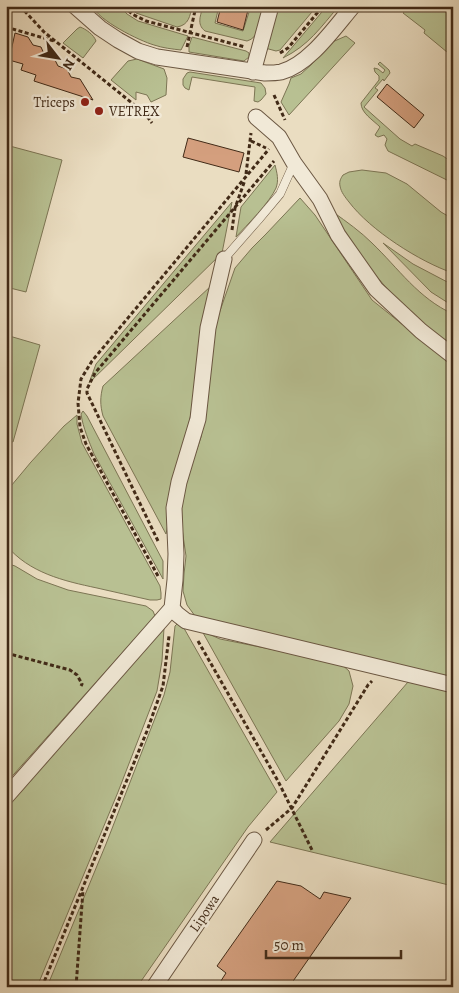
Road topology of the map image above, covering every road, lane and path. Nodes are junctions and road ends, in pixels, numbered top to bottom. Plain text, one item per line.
1 (20, 6) edge
2 (75, 6) edge
3 (196, 6) edge
4 (271, 6) edge
5 (323, 6) edge
6 (353, 6) edge
7 (126, 7) edge
8 (6, 27) edge
9 (190, 33) junction
10 (55, 42) junction
11 (258, 50) junction
12 (184, 61) junction
13 (254, 72) junction
14 (274, 96) dead end
15 (256, 117) joint
16 (152, 123) dead end
17 (279, 137) junction
18 (250, 141) junction
19 (268, 150) junction
20 (294, 163) junction
21 (246, 176) junction
22 (224, 259) junction
23 (453, 356) edge
24 (160, 579) dead end
25 (172, 608) junction
26 (169, 636) dead end
27 (6, 654) edge
28 (385, 669) junction
29 (453, 685) edge
30 (81, 690) dead end
31 (6, 797) edge
32 (292, 808) junction
33 (254, 840) joint
34 (313, 852) dead end
35 (83, 886) junction
36 (42, 987) edge
37 (76, 987) edge
38 (154, 987) edge

1 - 10 path
2 - 12 street
3 - 9 path
4 - 11 street
5 - 11 path
6 - 13 street
7 - 9 path
8 - 10 path
9 - 11 path
9 - 12 path
10 - 16 path
11 - 13 street
12 - 13 street
14 - 17 path
15 - 17 street
15 - 18 path
17 - 19 path
17 - 20 street
18 - 19 path
18 - 21 path
19 - 21 path
20 - 22 lane
20 - 23 street
21 - 22 path
21 - 24 path
22 - 25 street
25 - 28 street
25 - 31 street
26 - 35 path
27 - 30 path
28 - 29 street
28 - 32 path
32 - 33 path
32 - 34 path
33 - 38 street, Lipowa
35 - 36 path
35 - 37 path

